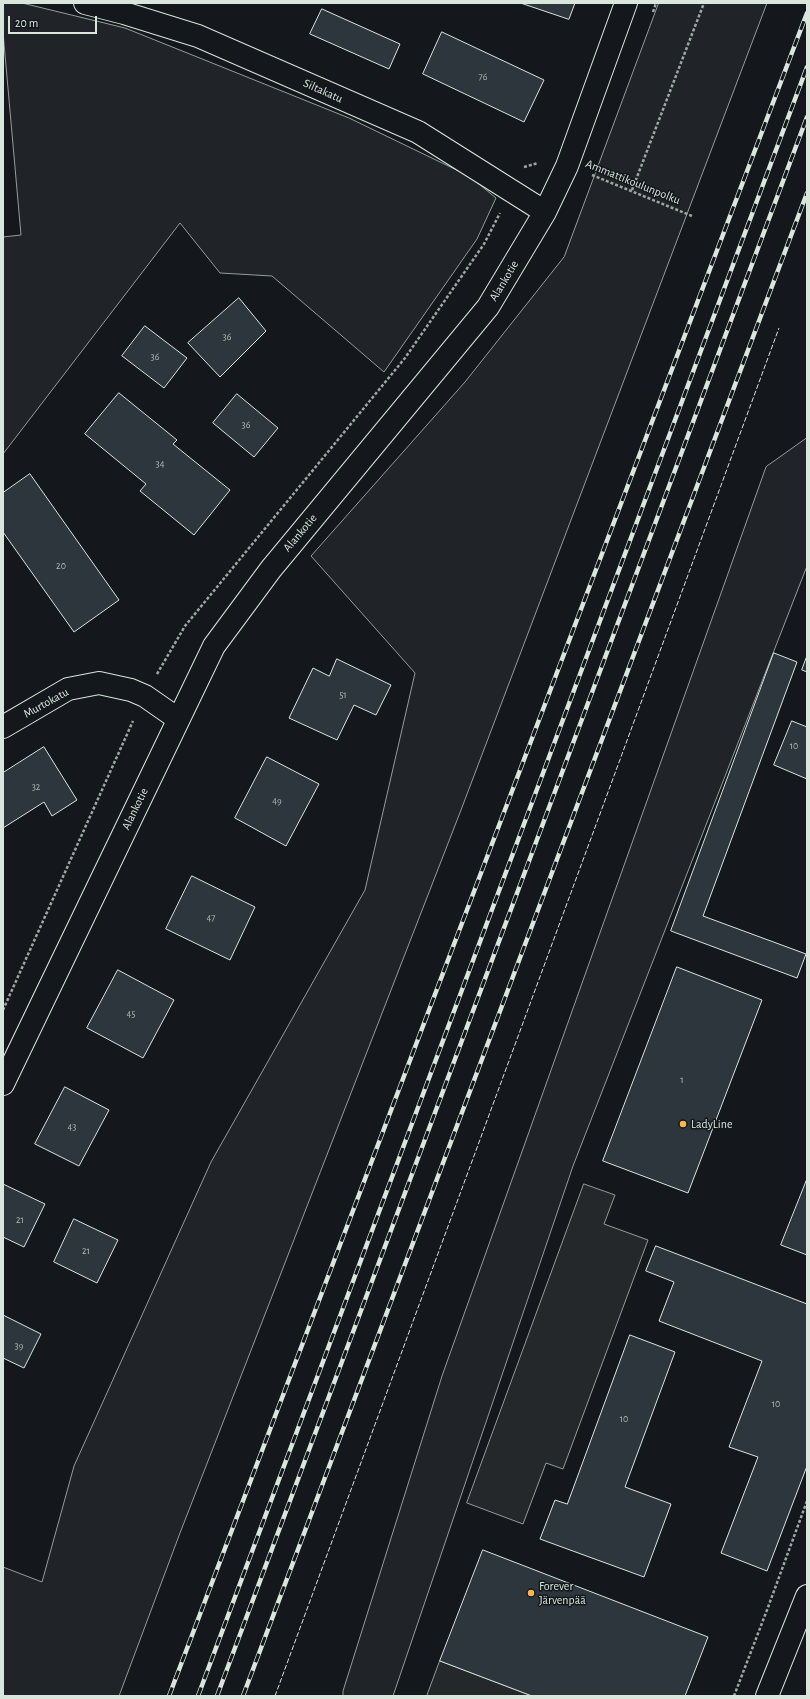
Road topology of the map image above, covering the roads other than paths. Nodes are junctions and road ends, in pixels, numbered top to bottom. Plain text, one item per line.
1 (85, 3) edge
2 (626, 3) edge
3 (126, 8) edge
4 (546, 212) junction
5 (178, 719) junction
6 (3, 727) edge
7 (3, 1084) edge
8 (807, 1596) edge
9 (767, 1696) edge

1 - 3 street, Siltakatu
2 - 4 street, Alankotie
3 - 4 street, Siltakatu
4 - 5 street, Alankotie
5 - 6 street, Murtokatu
5 - 7 street, Alankotie
8 - 9 street

